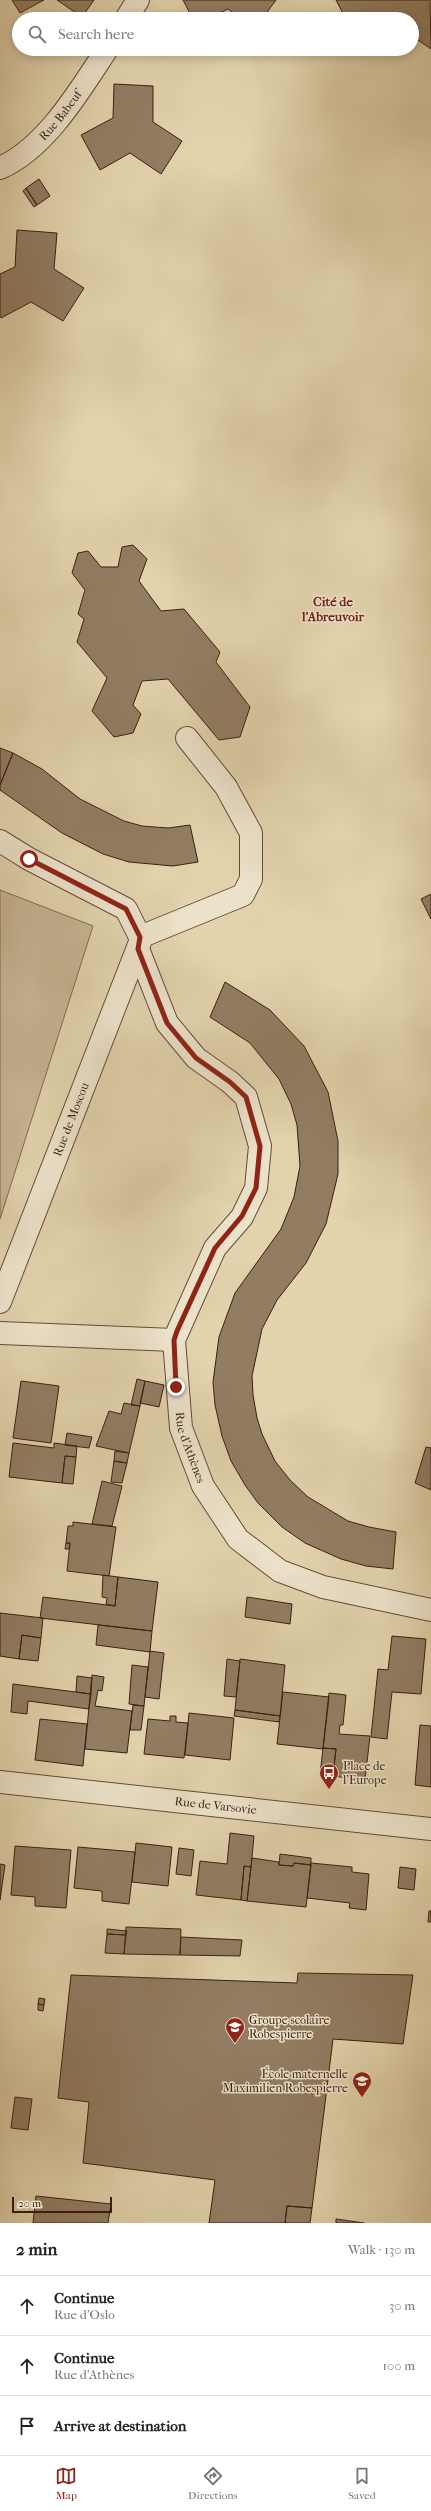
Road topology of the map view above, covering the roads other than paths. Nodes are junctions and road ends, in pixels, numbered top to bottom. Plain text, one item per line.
1 (138, 0) edge
2 (130, 12) edge
3 (102, 56) edge
4 (0, 168) edge
5 (187, 738) dead end
6 (0, 841) edge
7 (139, 943) junction
8 (0, 1302) edge
9 (0, 1333) edge
10 (174, 1340) junction
11 (431, 1610) edge
12 (0, 1782) edge
13 (431, 1829) edge

1 - 2 street
3 - 4 street, Rue Babeuf
5 - 7 street
6 - 7 street, Rue d'Athènes
7 - 8 street, Rue de Moscou
7 - 10 street, Rue d'Athènes
9 - 10 street
10 - 11 street, Rue d'Athènes
12 - 13 street, Rue de Varsovie

